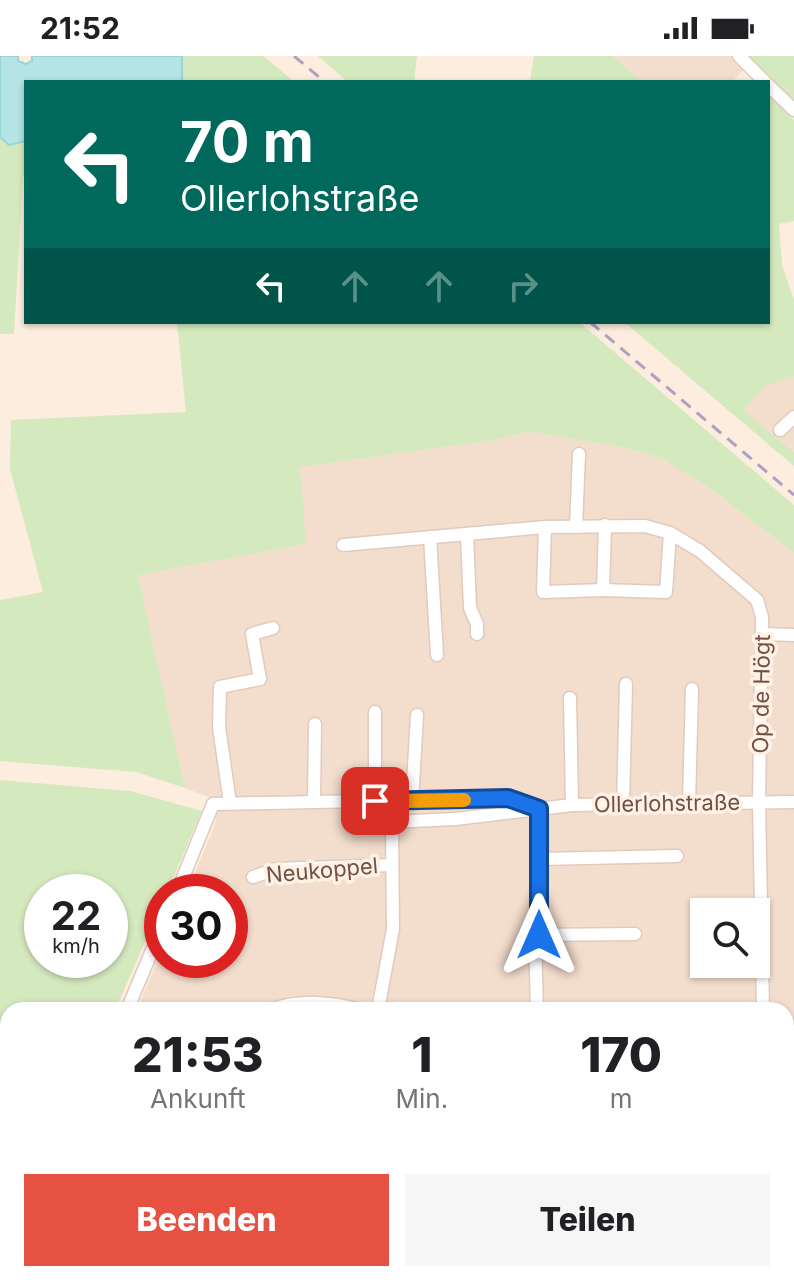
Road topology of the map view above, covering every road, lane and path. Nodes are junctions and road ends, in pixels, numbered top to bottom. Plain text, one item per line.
1 (739, 56) edge
2 (764, 80) edge
3 (770, 86) edge
4 (794, 110) edge
5 (794, 417) edge
6 (780, 430) dead end
7 (579, 454) dead end
8 (605, 525) junction
9 (545, 527) junction
10 (576, 527) junction
11 (670, 533) junction
12 (467, 534) junction
13 (430, 537) junction
14 (343, 545) dead end
15 (603, 590) junction
16 (273, 628) dead end
17 (477, 634) dead end
18 (762, 634) junction
19 (794, 635) edge
20 (437, 655) dead end
21 (626, 684) dead end
22 (692, 689) dead end
23 (570, 698) dead end
24 (375, 712) dead end
25 (417, 715) dead end
26 (315, 724) dead end
27 (375, 801) junction
28 (412, 801) junction
29 (314, 802) junction
30 (759, 802) junction
31 (794, 802) edge
32 (230, 803) junction
33 (689, 803) junction
34 (623, 804) junction
35 (572, 805) junction
36 (539, 809) junction
37 (677, 856) dead end
38 (539, 859) junction
39 (392, 865) junction
40 (184, 874) edge
41 (253, 877) dead end
42 (635, 934) dead end
43 (539, 935) junction
44 (144, 970) edge
45 (130, 1002) edge
46 (379, 1002) edge
47 (537, 1002) edge
48 (763, 1002) edge

1 - 2 street
3 - 4 street
5 - 6 street
7 - 10 street
8 - 10 street, Op de Högt
8 - 11 street, Op de Högt
8 - 15 street
9 - 10 street, Op de Högt
9 - 12 street, Op de Högt
9 - 15 street
11 - 15 street
11 - 18 street, Op de Högt
12 - 13 street, Op de Högt
12 - 17 street
13 - 14 street, Op de Högt
13 - 20 street
16 - 32 street
18 - 19 street
18 - 30 street, Op de Högt
21 - 34 street
22 - 33 street
23 - 35 street
24 - 27 street
25 - 28 street
26 - 29 street
27 - 28 street, Ollerlohstraße
27 - 29 street, Ollerlohstraße
28 - 36 street, Ollerlohstraße
29 - 32 street, Ollerlohstraße
30 - 31 street, Ollerlohstraße
30 - 33 street, Ollerlohstraße
30 - 48 street, Op de Högt
32 - 40 street, Ollerlohstraße
33 - 34 street, Ollerlohstraße
34 - 35 street, Ollerlohstraße
35 - 36 street, Ollerlohstraße
36 - 38 street
36 - 39 street, Ollerlohstraße
37 - 38 street
38 - 43 street
39 - 41 street, Neukoppel
39 - 46 street
42 - 43 street
43 - 47 street
44 - 45 street

